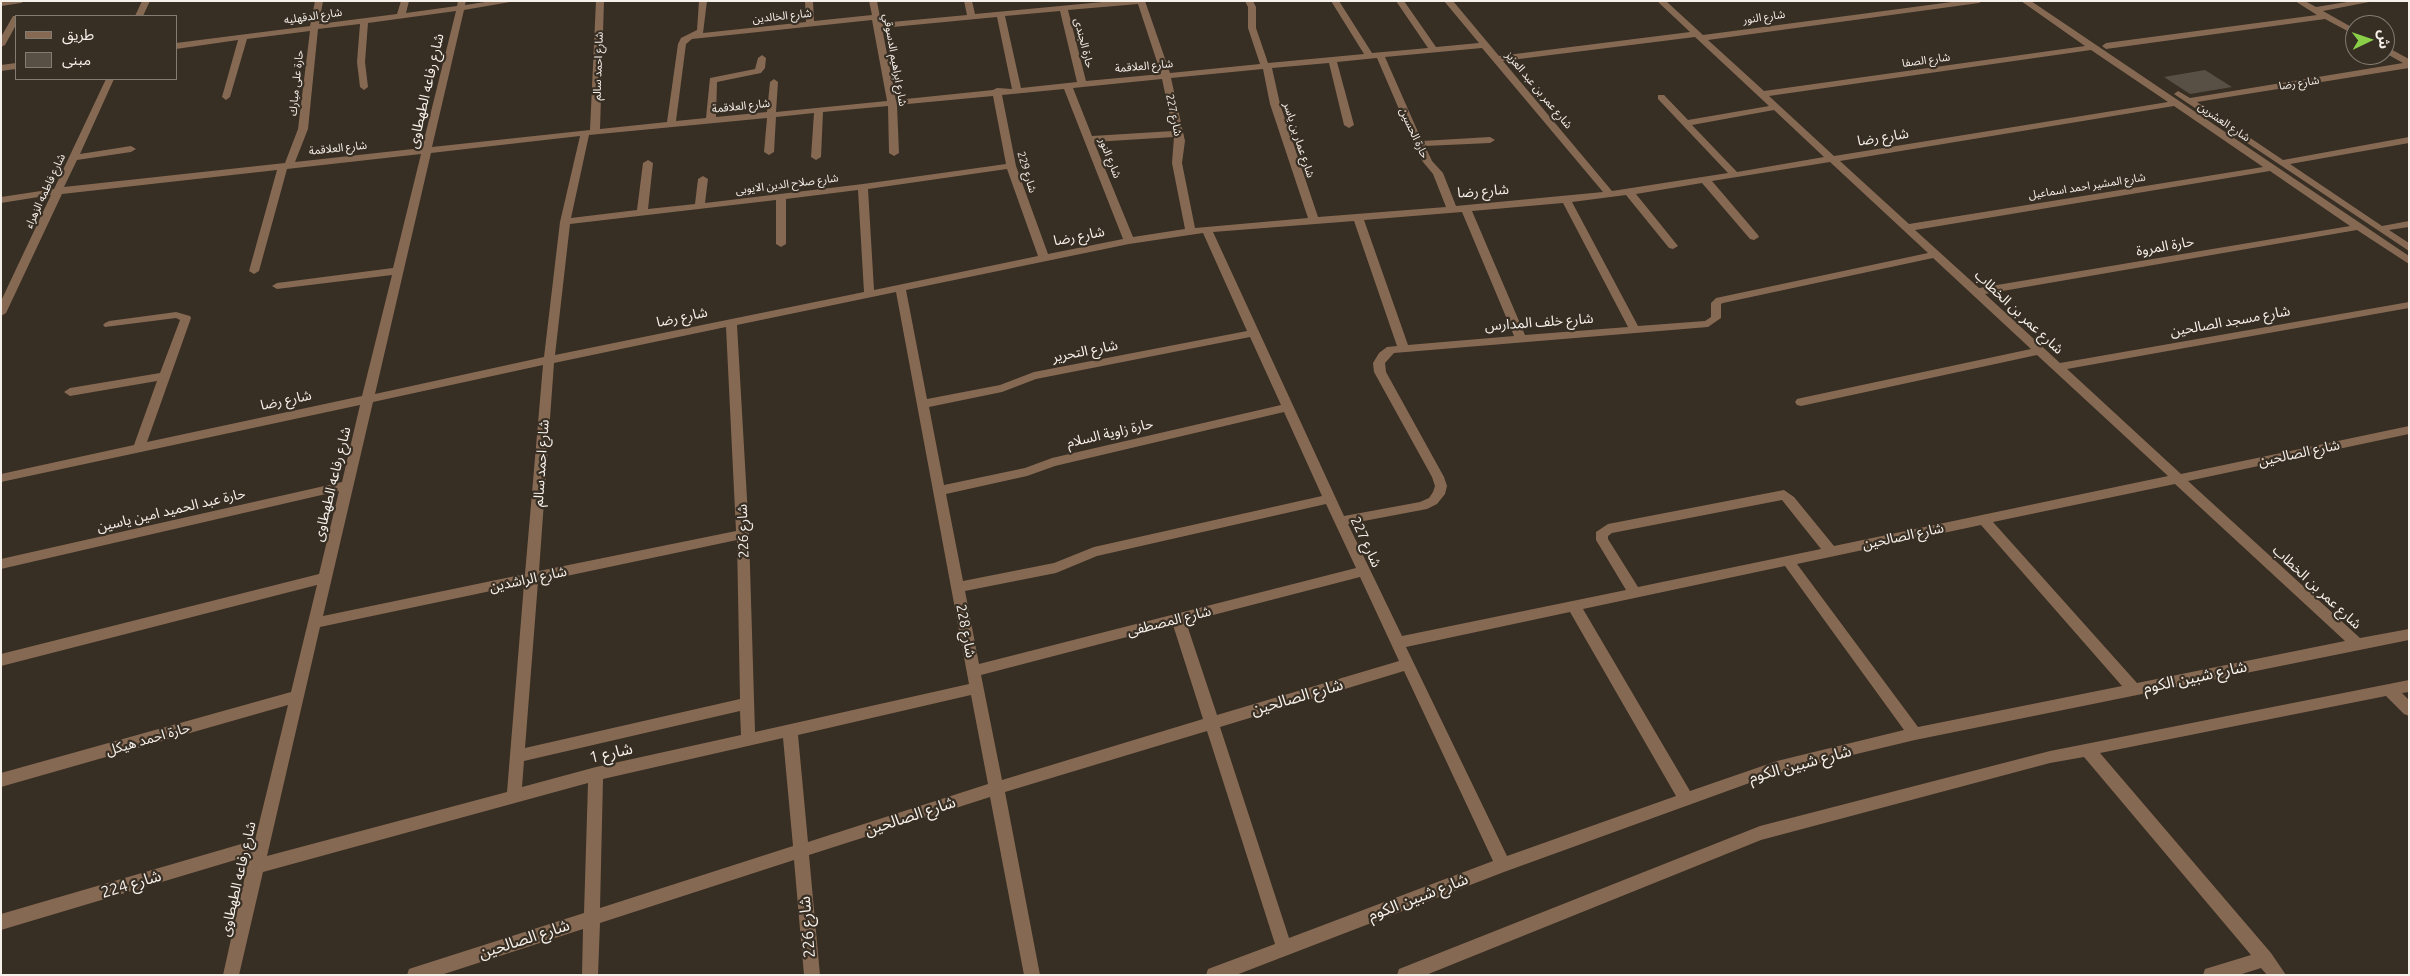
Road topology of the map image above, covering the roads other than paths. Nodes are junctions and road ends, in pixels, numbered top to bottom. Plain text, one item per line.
1 (21, 1) edge
2 (26, 1) edge
3 (146, 1) edge
4 (320, 1) edge
5 (404, 1) edge
6 (512, 1) edge
7 (600, 1) edge
8 (704, 1) edge
9 (809, 1) edge
10 (873, 1) edge
11 (968, 1) edge
12 (1141, 1) edge
13 (1249, 1) edge
14 (1334, 1) edge
15 (1400, 1) edge
16 (1448, 1) edge
17 (1661, 1) edge
18 (1979, 1) edge
19 (2025, 1) edge
20 (2040, 1) edge
21 (2299, 1) edge
22 (2370, 1) edge
23 (1, 4) edge
24 (461, 5) edge
25 (1063, 8) junction
26 (2314, 10) junction
27 (1000, 14) junction
28 (18, 15) edge
29 (139, 15) edge
30 (401, 16) junction
31 (2325, 16) junction
32 (972, 17) junction
33 (15, 21) edge
34 (364, 21) junction
35 (878, 22) junction
36 (810, 24) junction
37 (2345, 27) edge
38 (314, 28) junction
39 (1699, 36) junction
40 (243, 37) junction
41 (690, 37) junction
42 (1484, 45) junction
43 (1, 46) edge
44 (178, 46) edge
45 (2106, 46) junction
46 (2093, 47) junction
47 (1434, 50) junction
48 (1380, 55) junction
49 (2395, 55) edge
50 (1369, 56) junction
51 (762, 58) dead end
52 (1496, 58) junction
53 (1332, 59) junction
54 (2409, 64) edge
55 (15, 66) edge
56 (1266, 66) junction
57 (1, 68) edge
58 (1166, 75) junction
59 (110, 80) edge
60 (774, 82) dead end
61 (1082, 83) junction
62 (1067, 85) junction
63 (364, 87) dead end
64 (1017, 90) junction
65 (997, 92) junction
66 (1762, 94) junction
67 (1661, 96) dead end
68 (226, 97) dead end
69 (2189, 101) junction
70 (892, 102) junction
71 (2176, 103) junction
72 (1776, 107) junction
73 (819, 109) junction
74 (773, 114) junction
75 (711, 120) junction
76 (1686, 123) junction
77 (671, 124) junction
78 (1349, 125) dead end
79 (590, 132) junction
80 (1178, 134) junction
81 (1089, 139) junction
82 (1490, 140) dead end
83 (2409, 140) edge
84 (1419, 144) junction
85 (428, 149) junction
86 (131, 150) dead end
87 (769, 152) dead end
88 (894, 153) dead end
89 (816, 157) dead end
90 (74, 158) junction
91 (1833, 160) junction
92 (648, 163) dead end
93 (286, 165) junction
94 (2276, 165) junction
95 (1011, 166) junction
96 (1736, 176) junction
97 (703, 179) dead end
98 (1705, 180) junction
99 (863, 187) junction
100 (58, 191) junction
101 (1629, 192) junction
102 (1610, 195) junction
103 (780, 197) junction
104 (1, 200) edge
105 (1566, 200) junction
106 (700, 207) junction
107 (1466, 208) junction
108 (1452, 209) junction
109 (642, 214) junction
110 (1358, 216) junction
111 (1314, 220) junction
112 (566, 222) junction
113 (2409, 224) edge
114 (1906, 228) junction
115 (2359, 228) junction
116 (1206, 229) junction
117 (2380, 229) junction
118 (1191, 231) junction
119 (1754, 237) dead end
120 (1129, 241) junction
121 (781, 244) dead end
122 (1673, 246) dead end
123 (2409, 248) edge
124 (1936, 255) junction
125 (1044, 258) junction
126 (2409, 261) edge
127 (254, 271) dead end
128 (400, 271) junction
129 (277, 286) dead end
130 (900, 287) junction
131 (1976, 292) junction
132 (869, 294) junction
133 (2409, 305) edge
134 (1, 313) edge
135 (731, 322) junction
136 (109, 325) dead end
137 (1635, 330) junction
138 (1254, 334) junction
139 (1521, 339) junction
140 (1403, 348) junction
141 (2039, 351) junction
142 (549, 360) junction
143 (2057, 367) junction
144 (165, 376) junction
145 (70, 392) dead end
146 (369, 398) junction
147 (1801, 402) dead end
148 (923, 404) junction
149 (1288, 407) junction
150 (2409, 430) edge
151 (139, 447) junction
152 (1, 478) edge
153 (2178, 479) junction
154 (347, 485) junction
155 (939, 492) junction
156 (1330, 499) junction
157 (1983, 519) junction
158 (1340, 521) junction
159 (743, 534) junction
160 (1831, 552) junction
161 (1788, 561) junction
162 (1, 564) edge
163 (1364, 571) junction
164 (324, 578) junction
165 (532, 578) junction
166 (958, 587) junction
167 (1635, 593) junction
168 (1574, 606) junction
169 (1178, 618) junction
170 (313, 623) junction
171 (2409, 634) edge
172 (1397, 643) junction
173 (2357, 644) junction
174 (1, 660) edge
175 (1407, 664) junction
176 (974, 670) junction
177 (2409, 686) edge
178 (978, 688) junction
179 (2134, 690) junction
180 (2389, 690) junction
181 (296, 697) junction
182 (747, 703) junction
183 (2409, 710) edge
184 (1211, 722) junction
185 (790, 730) junction
186 (1915, 734) junction
187 (748, 740) junction
188 (2088, 750) junction
189 (517, 756) junction
190 (596, 774) junction
191 (1, 780) edge
192 (997, 788) junction
193 (514, 796) junction
194 (1686, 799) junction
195 (261, 845) junction
196 (800, 851) junction
197 (1503, 865) junction
198 (255, 867) junction
199 (592, 918) junction
200 (1, 922) edge
201 (1284, 947) junction
202 (2265, 959) junction
203 (231, 975) edge
204 (415, 975) edge
205 (590, 975) edge
206 (812, 975) edge
207 (1032, 975) edge
208 (1214, 975) edge
209 (1406, 975) edge
210 (2211, 975) edge
211 (2278, 975) edge

1 - 23 street
2 - 28 street
3 - 29 street
4 - 38 street, حارة على مبارك
5 - 30 street
6 - 24 street, شارع الدقهليه
7 - 79 street, شارع احمد سالم
8 - 41 street
9 - 36 street
10 - 35 street, شارع ابراهيم الدسوقي
11 - 32 street
12 - 25 street, شارع الخالدين
12 - 58 street, شارع 227
13 - 56 street, شارع عمار بن ياسر
14 - 50 street
15 - 47 street
16 - 42 street, شارع عمر بن عبد العزيز
17 - 39 street, شارع عمر بن الخطاب
18 - 39 street, شارع النور
19 - 46 street, شارع العشرين
20 - 45 street, شارع العشرين
21 - 26 street
22 - 26 street
24 - 30 street, شارع الدقهليه
24 - 85 street, شارع رفاعه الطهطاوى
25 - 27 street, شارع الخالدين
25 - 61 street, حارة الجندى
26 - 31 street
27 - 32 street, شارع الخالدين
27 - 64 street
30 - 34 street, شارع الدقهليه
31 - 37 street
31 - 45 street
32 - 35 street, شارع الخالدين
33 - 43 street
34 - 38 street, شارع الدقهليه
34 - 63 street
35 - 36 street, شارع الخالدين
35 - 70 street, شارع ابراهيم الدسوقي
36 - 41 street, شارع الخالدين
38 - 40 street, شارع الدقهليه
38 - 93 street, حارة على مبارك
39 - 52 street, شارع النور
39 - 66 street, شارع عمر بن الخطاب
40 - 44 street, شارع الدقهليه
40 - 68 street
41 - 77 street
42 - 47 street, شارع العلاقمة
42 - 52 street, شارع عمر بن عبد العزيز
45 - 69 street, شارع العشرين
46 - 66 street, شارع الصفا
46 - 71 street, شارع العشرين
47 - 48 street, شارع العلاقمة
48 - 50 street, شارع العلاقمة
48 - 84 street, حارة الحسين
49 - 54 street
50 - 53 street, شارع العلاقمة
51 - 75 street
52 - 102 street, شارع عمر بن عبد العزيز
53 - 56 street, شارع العلاقمة
53 - 78 street
54 - 69 street, شارع رضا
55 - 57 street
56 - 58 street, شارع العلاقمة
56 - 111 street, شارع عمار بن ياسر
58 - 61 street, شارع العلاقمة
58 - 80 street, شارع 227
59 - 90 street, شارع فاطمه الزهراء
60 - 74 street
61 - 62 street, شارع العلاقمة
62 - 64 street, شارع العلاقمة
62 - 81 street, شارع النور
64 - 65 street, شارع العلاقمة
65 - 70 street, شارع العلاقمة
65 - 95 street, شارع 229
66 - 72 street, شارع عمر بن الخطاب
67 - 76 street
69 - 94 street, شارع العشرين
70 - 73 street, شارع العلاقمة
70 - 88 street, شارع ابراهيم الدسوقي
71 - 91 street, شارع رضا
71 - 94 street, شارع العشرين
72 - 76 street
72 - 91 street, شارع عمر بن الخطاب
73 - 74 street, شارع العلاقمة
73 - 89 street
74 - 75 street, شارع العلاقمة
74 - 87 street
75 - 77 street, شارع العلاقمة
76 - 96 street
77 - 79 street, شارع العلاقمة
79 - 85 street, شارع العلاقمة
79 - 112 street, شارع احمد سالم
80 - 81 street
80 - 118 street, شارع 227
81 - 120 street, شارع النور
82 - 84 street
83 - 94 street, شارع المشير احمد اسماعيل
84 - 108 street, حارة الحسين
85 - 93 street, شارع العلاقمة
85 - 128 street, شارع رفاعه الطهطاوى
86 - 90 street
90 - 100 street, شارع فاطمه الزهراء
91 - 96 street, شارع رضا
91 - 114 street, شارع عمر بن الخطاب
92 - 109 street
93 - 100 street, شارع العلاقمة
93 - 127 street, حارة على مبارك
94 - 114 street, شارع المشير احمد اسماعيل
94 - 115 street, شارع العشرين
94 - 117 street, شارع العشرين
95 - 99 street, شارع صلاح الدين الايوبى
95 - 125 street, شارع 229
96 - 98 street, شارع رضا
97 - 106 street
98 - 101 street, شارع رضا
98 - 119 street
99 - 103 street, شارع صلاح الدين الايوبى
99 - 132 street
100 - 104 street, شارع العلاقمة
100 - 134 street, شارع فاطمه الزهراء
101 - 102 street, شارع رضا
101 - 122 street
102 - 105 street, شارع رضا
103 - 106 street, شارع صلاح الدين الايوبى
103 - 121 street
105 - 107 street, شارع رضا
105 - 137 street
106 - 109 street, شارع صلاح الدين الايوبى
107 - 108 street, شارع رضا
107 - 139 street
108 - 110 street, شارع رضا
109 - 112 street, شارع صلاح الدين الايوبى
110 - 111 street, شارع رضا
110 - 140 street
111 - 116 street, شارع رضا
112 - 142 street, شارع احمد سالم
113 - 117 street
114 - 124 street, شارع عمر بن الخطاب
115 - 126 street, شارع العشرين
115 - 131 street, حارة المروة
116 - 118 street, شارع رضا
116 - 138 street, شارع 227
117 - 123 street, شارع العشرين
118 - 120 street, شارع رضا
120 - 125 street, شارع رضا
124 - 131 street, شارع عمر بن الخطاب
124 - 137 street, شارع خلف المدارس
125 - 130 street, شارع رضا
128 - 129 street
128 - 146 street, شارع رفاعه الطهطاوى
130 - 132 street, شارع رضا
130 - 148 street, شارع 228
131 - 141 street, شارع عمر بن الخطاب
132 - 135 street, شارع رضا
133 - 143 street, شارع مسجد الصالحين
135 - 142 street, شارع رضا
135 - 159 street, شارع 226
136 - 144 street
137 - 139 street, شارع خلف المدارس
138 - 148 street, شارع التحرير
138 - 149 street, شارع 227
139 - 140 street, شارع خلف المدارس
140 - 158 street, شارع خلف المدارس
141 - 143 street, شارع عمر بن الخطاب
141 - 147 street
142 - 146 street, شارع رضا
142 - 165 street, شارع احمد سالم
143 - 153 street, شارع عمر بن الخطاب
144 - 145 street
144 - 151 street
146 - 151 street, شارع رضا
146 - 154 street, شارع رفاعه الطهطاوى
148 - 155 street, شارع 228
149 - 155 street, حارة زاوية السلام
149 - 156 street, شارع 227
150 - 153 street, شارع الصالحين
151 - 152 street, شارع رضا
153 - 157 street, شارع الصالحين
153 - 173 street, شارع عمر بن الخطاب
154 - 162 street, حارة عبد الحميد امين ياسين
154 - 164 street, شارع رفاعه الطهطاوى
155 - 166 street, شارع 228
156 - 158 street, شارع 227
156 - 166 street
157 - 160 street, شارع الصالحين
157 - 179 street
158 - 163 street, شارع 227
159 - 165 street, شارع الراشدين
159 - 182 street, شارع 226
160 - 161 street, شارع الصالحين
160 - 167 street
161 - 167 street, شارع الصالحين
161 - 186 street
163 - 169 street, شارع المصطفى
163 - 172 street, شارع 227
164 - 170 street, شارع رفاعه الطهطاوى
164 - 174 street
165 - 170 street, شارع الراشدين
165 - 189 street, شارع احمد سالم
166 - 176 street, شارع 228
167 - 168 street, شارع الصالحين
168 - 172 street, شارع الصالحين
168 - 194 street
169 - 176 street, شارع المصطفى
169 - 184 street
170 - 181 street, شارع رفاعه الطهطاوى
171 - 173 street, شارع شبين الكوم
172 - 175 street, شارع 227
173 - 179 street, شارع شبين الكوم
175 - 184 street, شارع الصالحين
175 - 197 street, شارع 227
176 - 178 street, شارع 228
177 - 180 street
178 - 185 street, شارع 1
178 - 192 street, شارع 228
179 - 186 street, شارع شبين الكوم
180 - 183 street
180 - 188 street
181 - 191 street, حارة احمد هيكل
181 - 195 street, شارع رفاعه الطهطاوى
182 - 187 street, شارع 226
182 - 189 street
184 - 192 street, شارع الصالحين
184 - 201 street
185 - 187 street, شارع 1
185 - 196 street, شارع 226
186 - 194 street, شارع شبين الكوم
187 - 190 street, شارع 1
188 - 202 street
188 - 209 street
189 - 193 street, شارع احمد سالم
190 - 193 street, شارع 1
190 - 199 street
192 - 196 street, شارع الصالحين
192 - 207 street, شارع 228
193 - 198 street, شارع 1
194 - 197 street, شارع شبين الكوم
195 - 198 street, شارع رفاعه الطهطاوى
195 - 200 street, شارع 224
196 - 199 street, شارع الصالحين
196 - 206 street, شارع 226
197 - 201 street, شارع شبين الكوم
198 - 203 street, شارع رفاعه الطهطاوى
199 - 204 street, شارع الصالحين
199 - 205 street
201 - 208 street, شارع شبين الكوم
202 - 210 street
202 - 211 street

